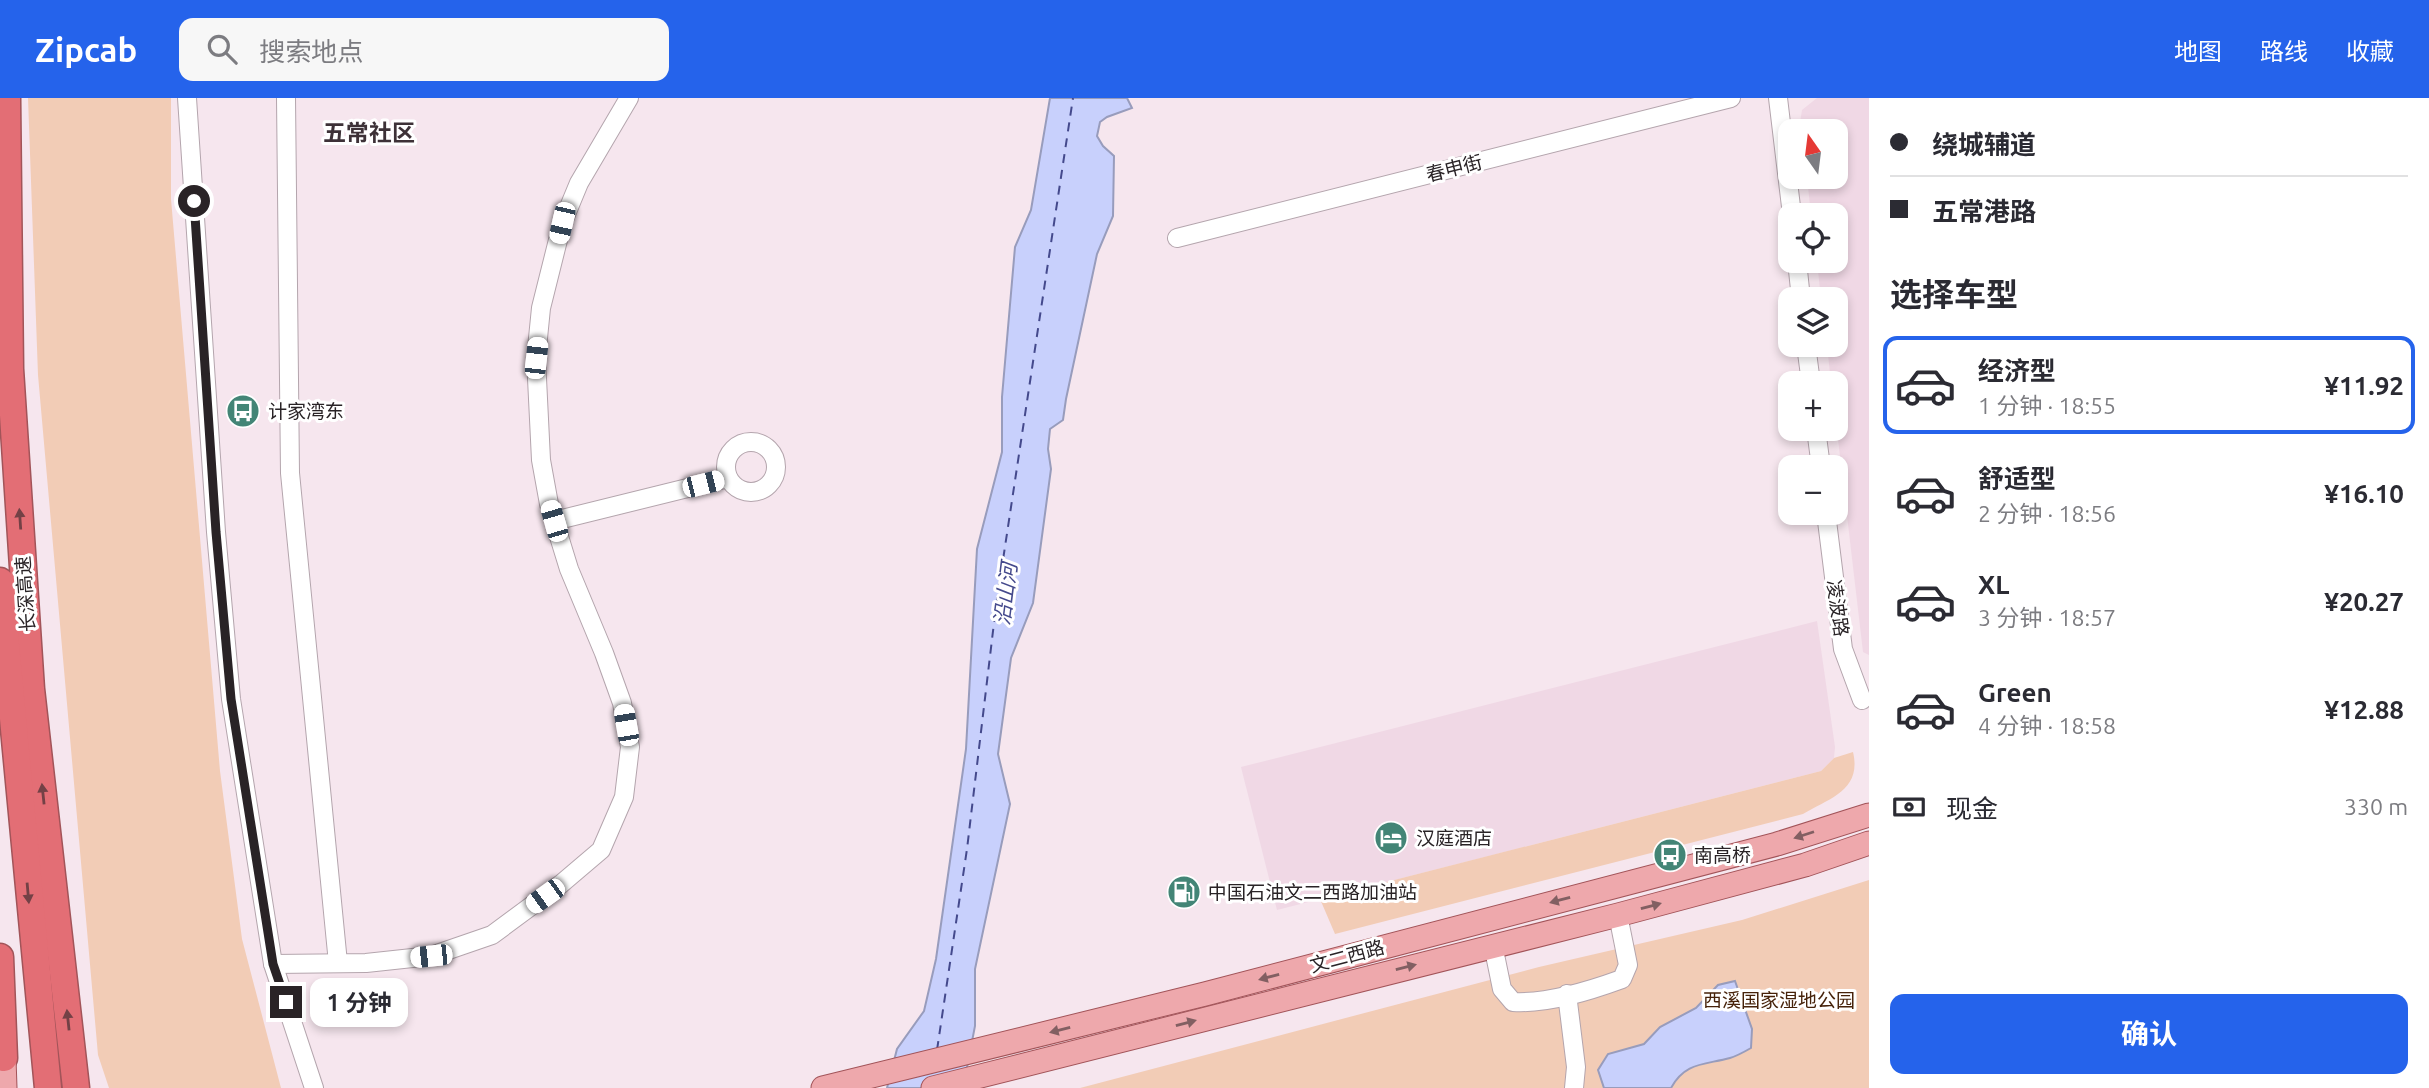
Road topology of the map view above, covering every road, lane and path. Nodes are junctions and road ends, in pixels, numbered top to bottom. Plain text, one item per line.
1 (7, 98) edge
2 (187, 98) edge
3 (286, 98) edge
4 (629, 98) edge
5 (1731, 98) edge
6 (1778, 98) edge
7 (1791, 203) edge
8 (1177, 238) dead end
9 (728, 478) dead end
10 (554, 521) junction
11 (1828, 525) edge
12 (0, 581) edge
13 (1862, 700) dead end
14 (1869, 815) edge
15 (1869, 843) edge
16 (1618, 915) junction
17 (1493, 945) junction
18 (0, 957) edge
19 (338, 963) junction
20 (273, 964) junction
21 (1567, 995) junction
22 (4, 1058) joint
23 (77, 1085) edge
24 (5, 1088) edge
25 (48, 1088) edge
26 (314, 1088) edge
27 (824, 1088) edge
28 (933, 1088) edge
29 (1574, 1088) edge

23 -> 1 highway, 长深高速
2 - 20 street
3 - 19 street
4 - 10 street
5 - 8 street, 春申街
6 - 7 street
9 - 10 street
10 - 19 street
11 - 13 street, 凌波路
12 -> 25 highway, 长深高速
14 -> 27 main road, 文二西路
16 -> 15 main road, 文二西路
16 - 17 main road, 文二西路
16 - 21 street
17 - 21 street
28 -> 17 main road, 文二西路
18 - 22 highway
19 - 20 street
20 - 26 street
21 - 29 street
22 - 24 main road

